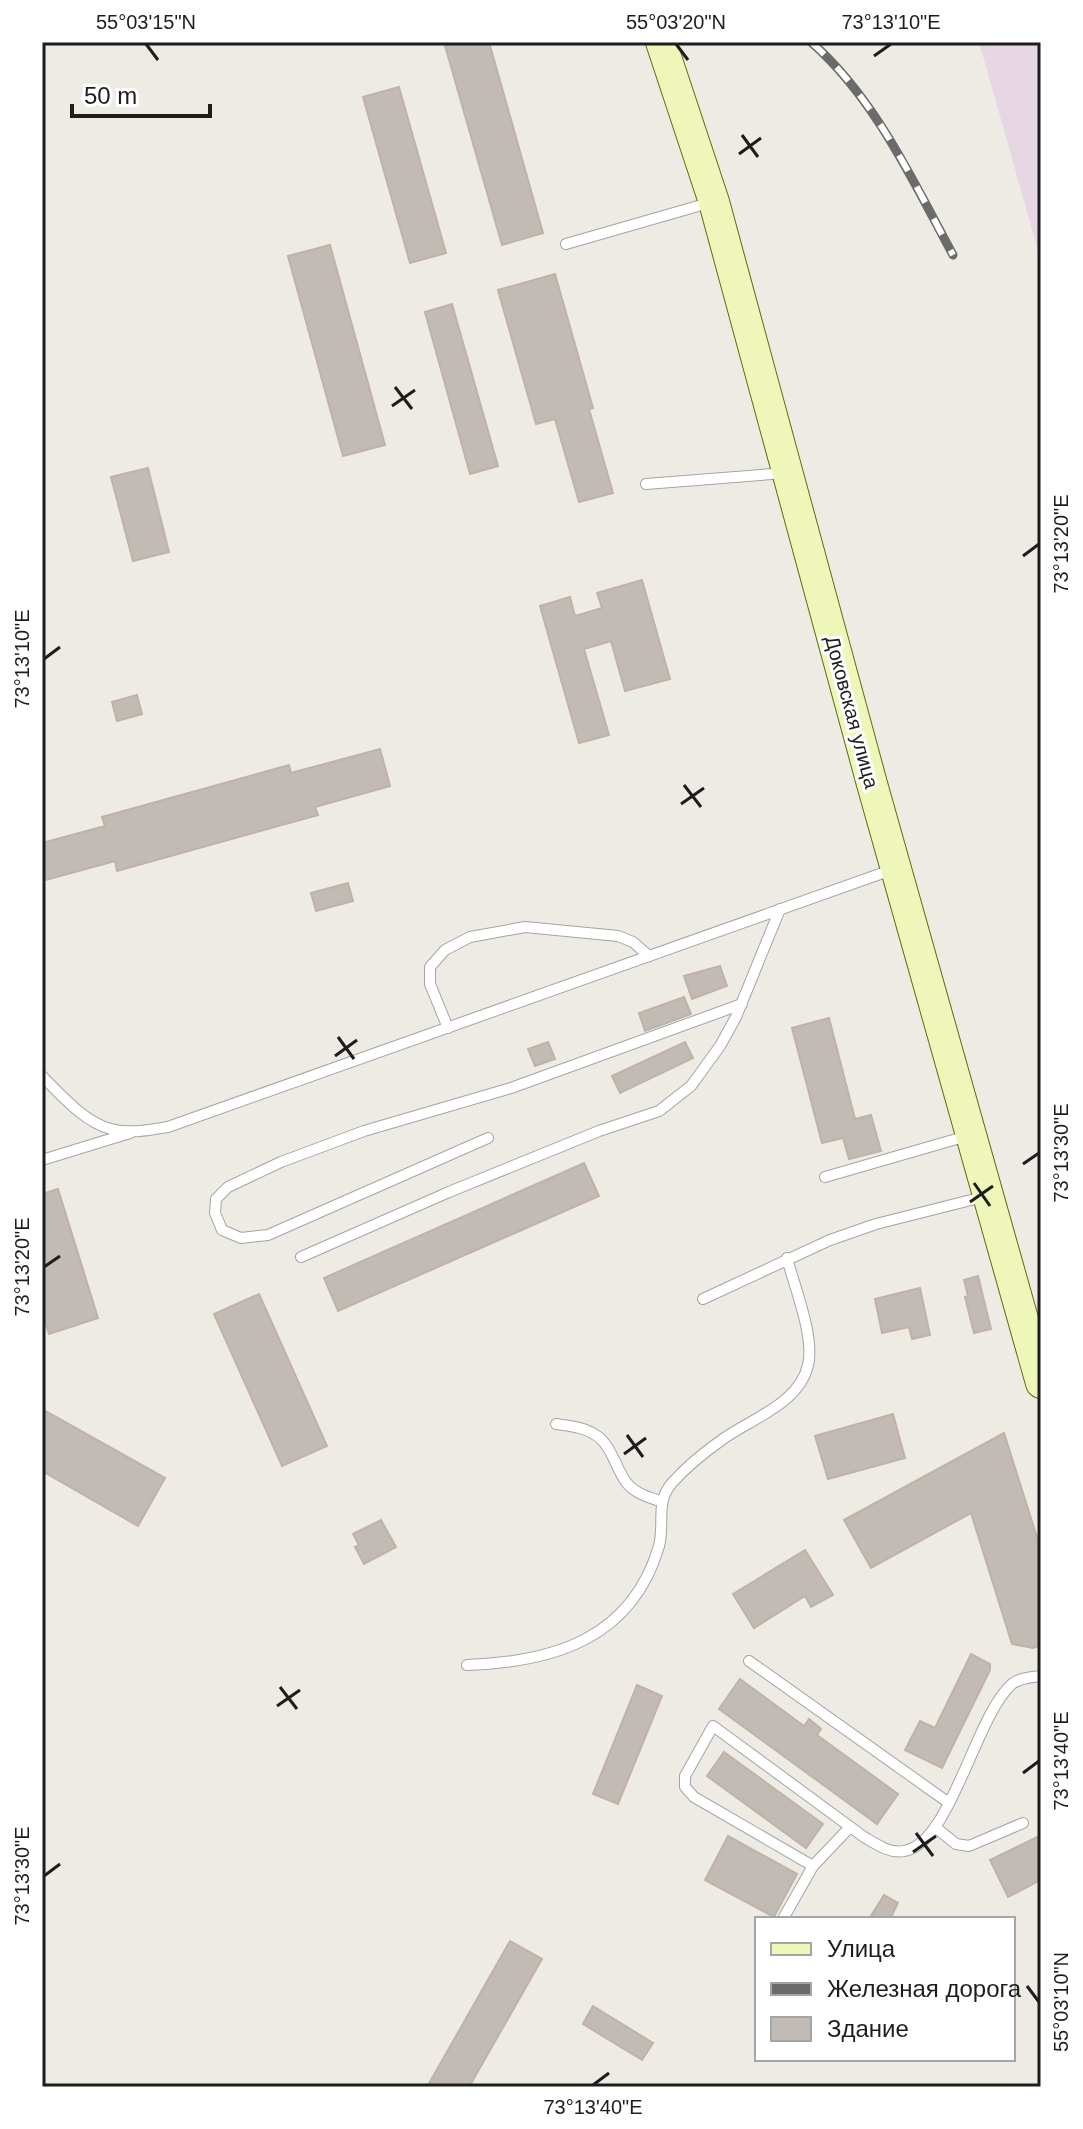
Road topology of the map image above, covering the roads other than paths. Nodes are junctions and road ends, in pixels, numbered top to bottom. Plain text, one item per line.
1 (661, 42) edge
2 (714, 202) junction
3 (566, 244) dead end
4 (787, 473) junction
5 (646, 484) dead end
6 (896, 868) junction
7 (780, 909) junction
8 (649, 956) junction
9 (742, 1004) junction
10 (448, 1028) junction
11 (42, 1076) edge
12 (136, 1132) junction
13 (972, 1135) junction
14 (488, 1138) dead end
15 (42, 1160) edge
16 (825, 1177) dead end
17 (989, 1195) junction
18 (301, 1257) dead end
19 (787, 1258) junction
20 (703, 1299) dead end
21 (1041, 1383) edge
22 (556, 1424) dead end
23 (660, 1501) junction
24 (749, 1661) dead end
25 (467, 1665) dead end
26 (1041, 1676) edge
27 (949, 1803) junction
28 (1023, 1823) dead end
29 (850, 1827) junction
30 (935, 1827) junction
31 (813, 1866) junction
32 (784, 1917) edge

1 - 2 street, Доковская улица
2 - 3 lane
2 - 4 street, Доковская улица
4 - 5 lane
4 - 6 street, Доковская улица
6 - 7 lane
6 - 13 street, Доковская улица
7 - 8 lane
7 - 9 lane
8 - 10 lane
8 - 10 lane
9 - 14 lane
9 - 18 lane
10 - 12 lane
11 - 12 lane
12 - 15 lane
13 - 16 lane
13 - 17 street, Доковская улица
17 - 19 lane
17 - 21 street, Доковская улица
19 - 20 lane
19 - 23 lane
22 - 23 lane
23 - 25 lane
24 - 27 lane
26 - 27 lane
27 - 30 lane
28 - 30 lane
29 - 30 lane
29 - 31 lane
29 - 31 lane
31 - 32 lane

